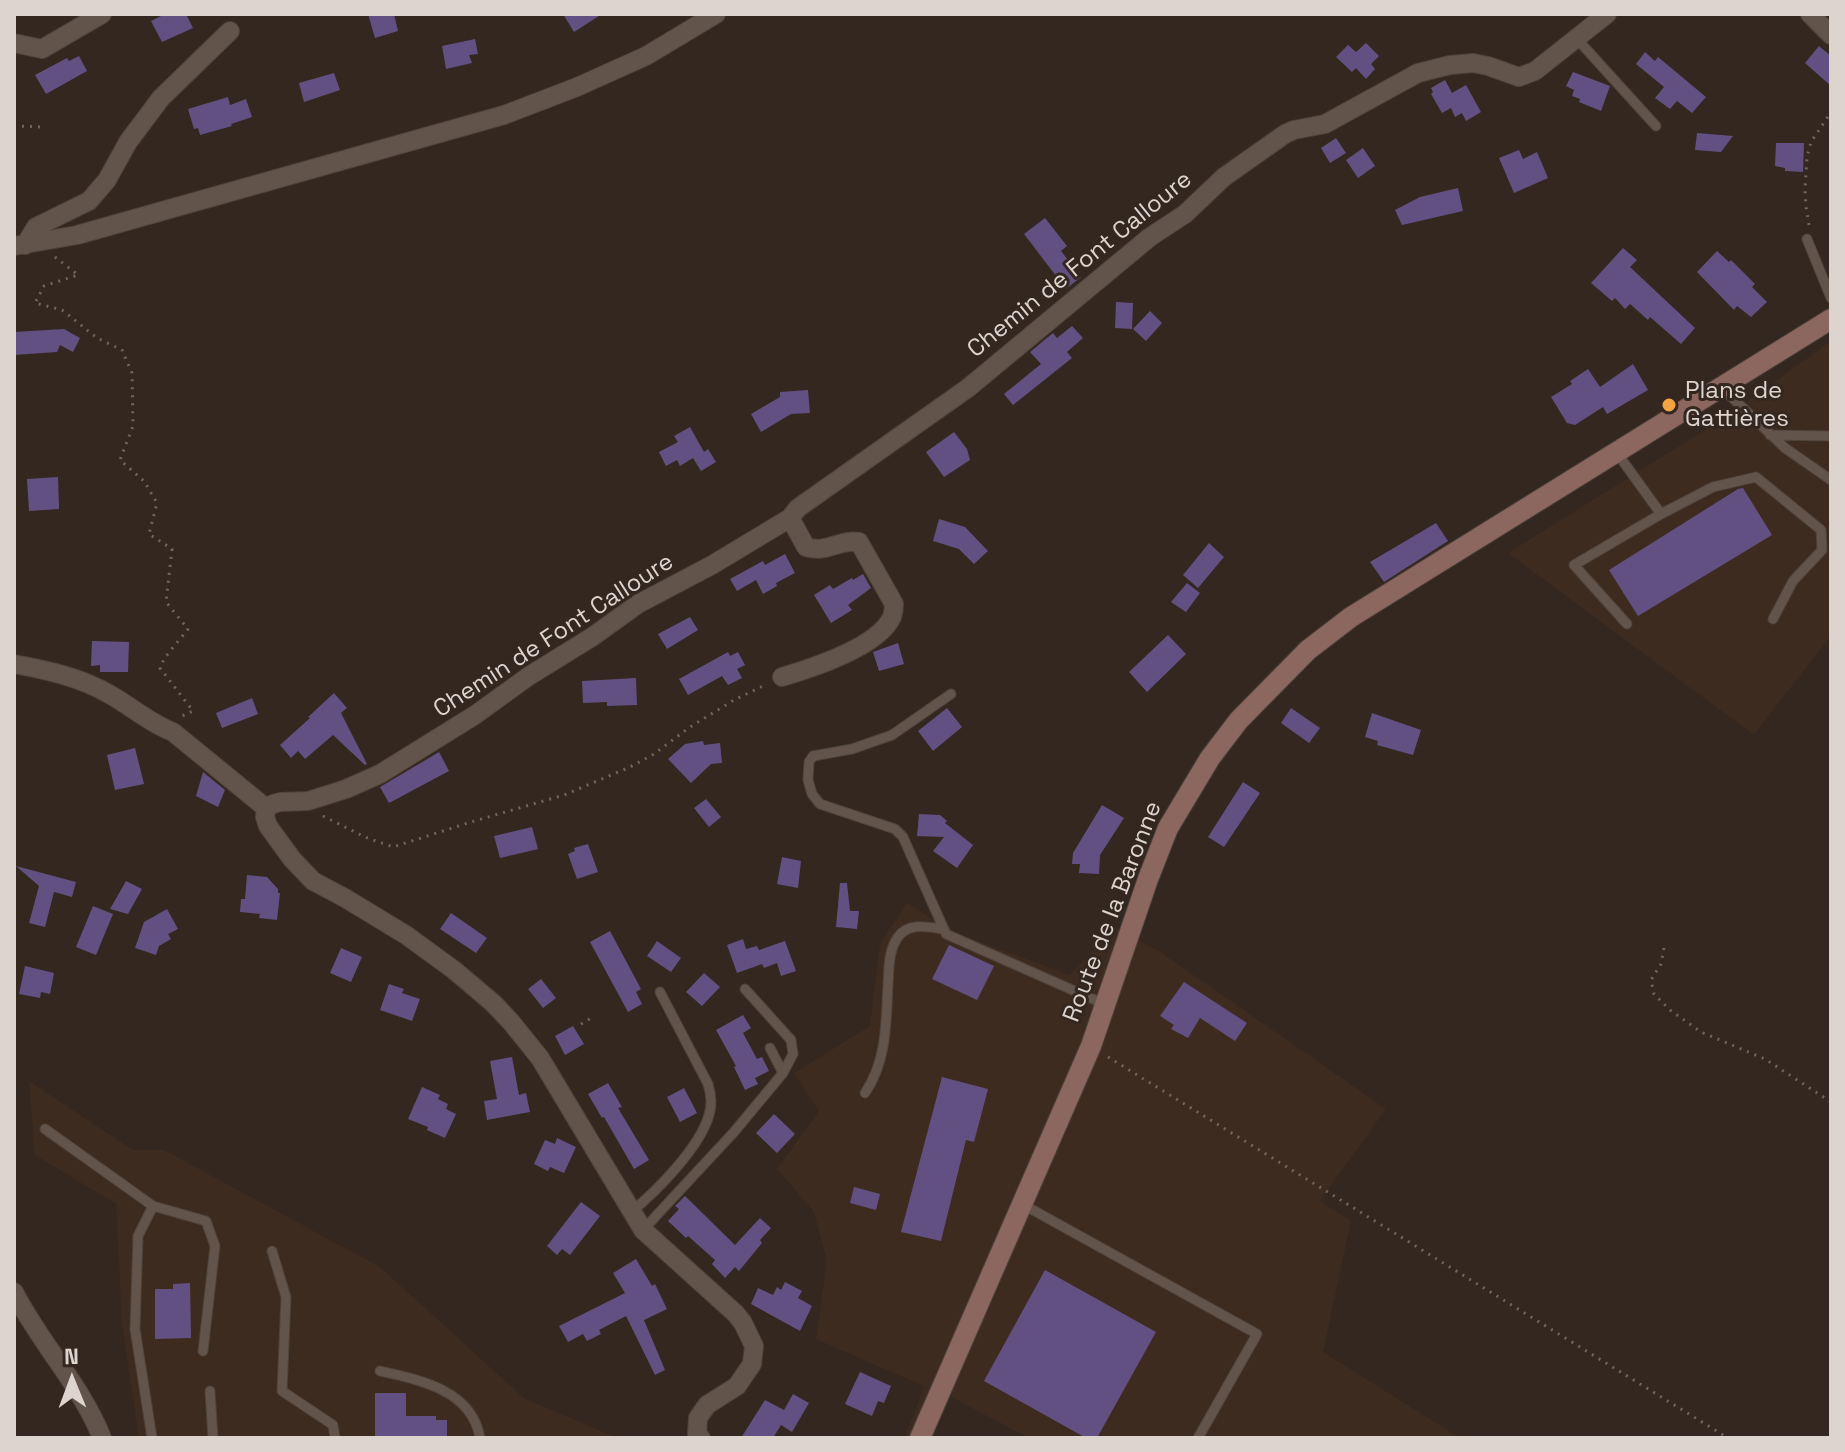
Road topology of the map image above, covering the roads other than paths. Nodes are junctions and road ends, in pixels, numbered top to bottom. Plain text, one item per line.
1 (102, 14) edge
2 (716, 14) edge
3 (1607, 14) edge
4 (1810, 14) edge
5 (230, 31) dead end
6 (1831, 35) edge
7 (1577, 39) junction
8 (14, 43) edge
9 (1656, 126) dead end
10 (1807, 239) road end
11 (20, 246) edge
12 (1831, 298) edge
13 (1831, 319) edge
14 (1722, 388) junction
15 (1770, 435) junction
16 (1831, 436) edge
17 (1617, 453) junction
18 (1831, 480) edge
19 (1661, 514) junction
20 (790, 518) junction
21 (1773, 619) dead end
22 (1627, 624) dead end
23 (14, 664) edge
24 (782, 677) road end
25 (951, 694) dead end
26 (266, 808) junction
27 (943, 929) junction
28 (745, 989) dead end
29 (660, 992) dead end
30 (1105, 1004) junction
31 (770, 1048) dead end
32 (783, 1073) junction
33 (865, 1093) dead end
34 (45, 1129) dead end
35 (1022, 1204) junction
36 (153, 1206) junction
37 (631, 1212) junction
38 (643, 1230) junction
39 (272, 1251) dead end
40 (14, 1292) edge
41 (203, 1351) dead end
42 (380, 1371) dead end
43 (210, 1391) dead end
44 (102, 1438) edge
45 (152, 1438) edge
46 (213, 1438) edge
47 (335, 1438) edge
48 (480, 1438) edge
49 (701, 1438) edge
50 (920, 1438) edge
51 (1198, 1438) edge

1 - 8 street
2 - 11 street
3 - 7 street, Chemin de Font Calloure
4 - 6 street
5 - 11 street
7 - 9 lane
7 - 20 street, Chemin de Font Calloure
10 - 12 lane
13 - 14 main road, Route de la Baronne
14 - 15 lane
14 - 17 main road, Route de la Baronne
15 - 16 lane
15 - 18 lane
17 - 19 lane
17 - 30 main road, Route de la Baronne
19 - 21 lane
19 - 22 lane
20 - 24 street
20 - 26 street, Chemin de Font Calloure
23 - 26 street
25 - 27 lane
26 - 37 street
27 - 30 lane
27 - 33 lane
28 - 32 lane
29 - 37 lane
30 - 35 main road, Route de la Baronne
31 - 32 lane
32 - 38 lane
34 - 36 lane
35 - 50 main road, Route de la Baronne
35 - 51 lane
36 - 41 lane
36 - 45 lane
37 - 38 street
38 - 49 street
39 - 47 lane
40 - 44 street
42 - 48 lane
43 - 46 lane

